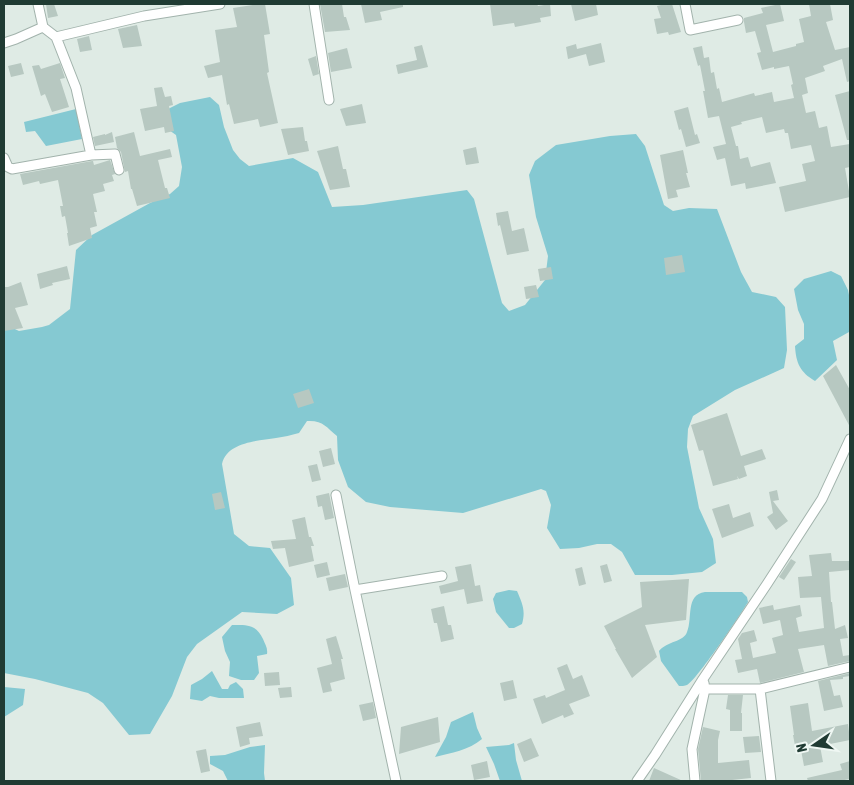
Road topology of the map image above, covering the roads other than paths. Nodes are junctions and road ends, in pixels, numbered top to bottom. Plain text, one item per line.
1 (38, 4) edge
2 (220, 4) edge
3 (314, 4) edge
4 (686, 4) edge
5 (738, 20) dead end
6 (43, 27) junction
7 (56, 37) junction
8 (4, 43) edge
9 (329, 100) dead end
10 (91, 155) junction
11 (4, 158) edge
12 (119, 170) dead end
13 (850, 439) edge
14 (336, 495) dead end
15 (442, 576) dead end
16 (355, 590) junction
17 (850, 667) edge
18 (703, 679) junction
19 (705, 689) junction
20 (760, 689) junction
21 (396, 781) edge
22 (637, 781) edge
23 (695, 781) edge
24 (771, 781) edge

1 - 6 street
2 - 7 street
3 - 9 street
4 - 5 street
6 - 7 street
6 - 8 street
7 - 10 street
10 - 11 street
10 - 12 street
13 - 18 street
14 - 16 street
15 - 16 street
16 - 21 street
17 - 20 street
18 - 19 street
18 - 22 street
19 - 20 street
19 - 23 street
20 - 24 street

